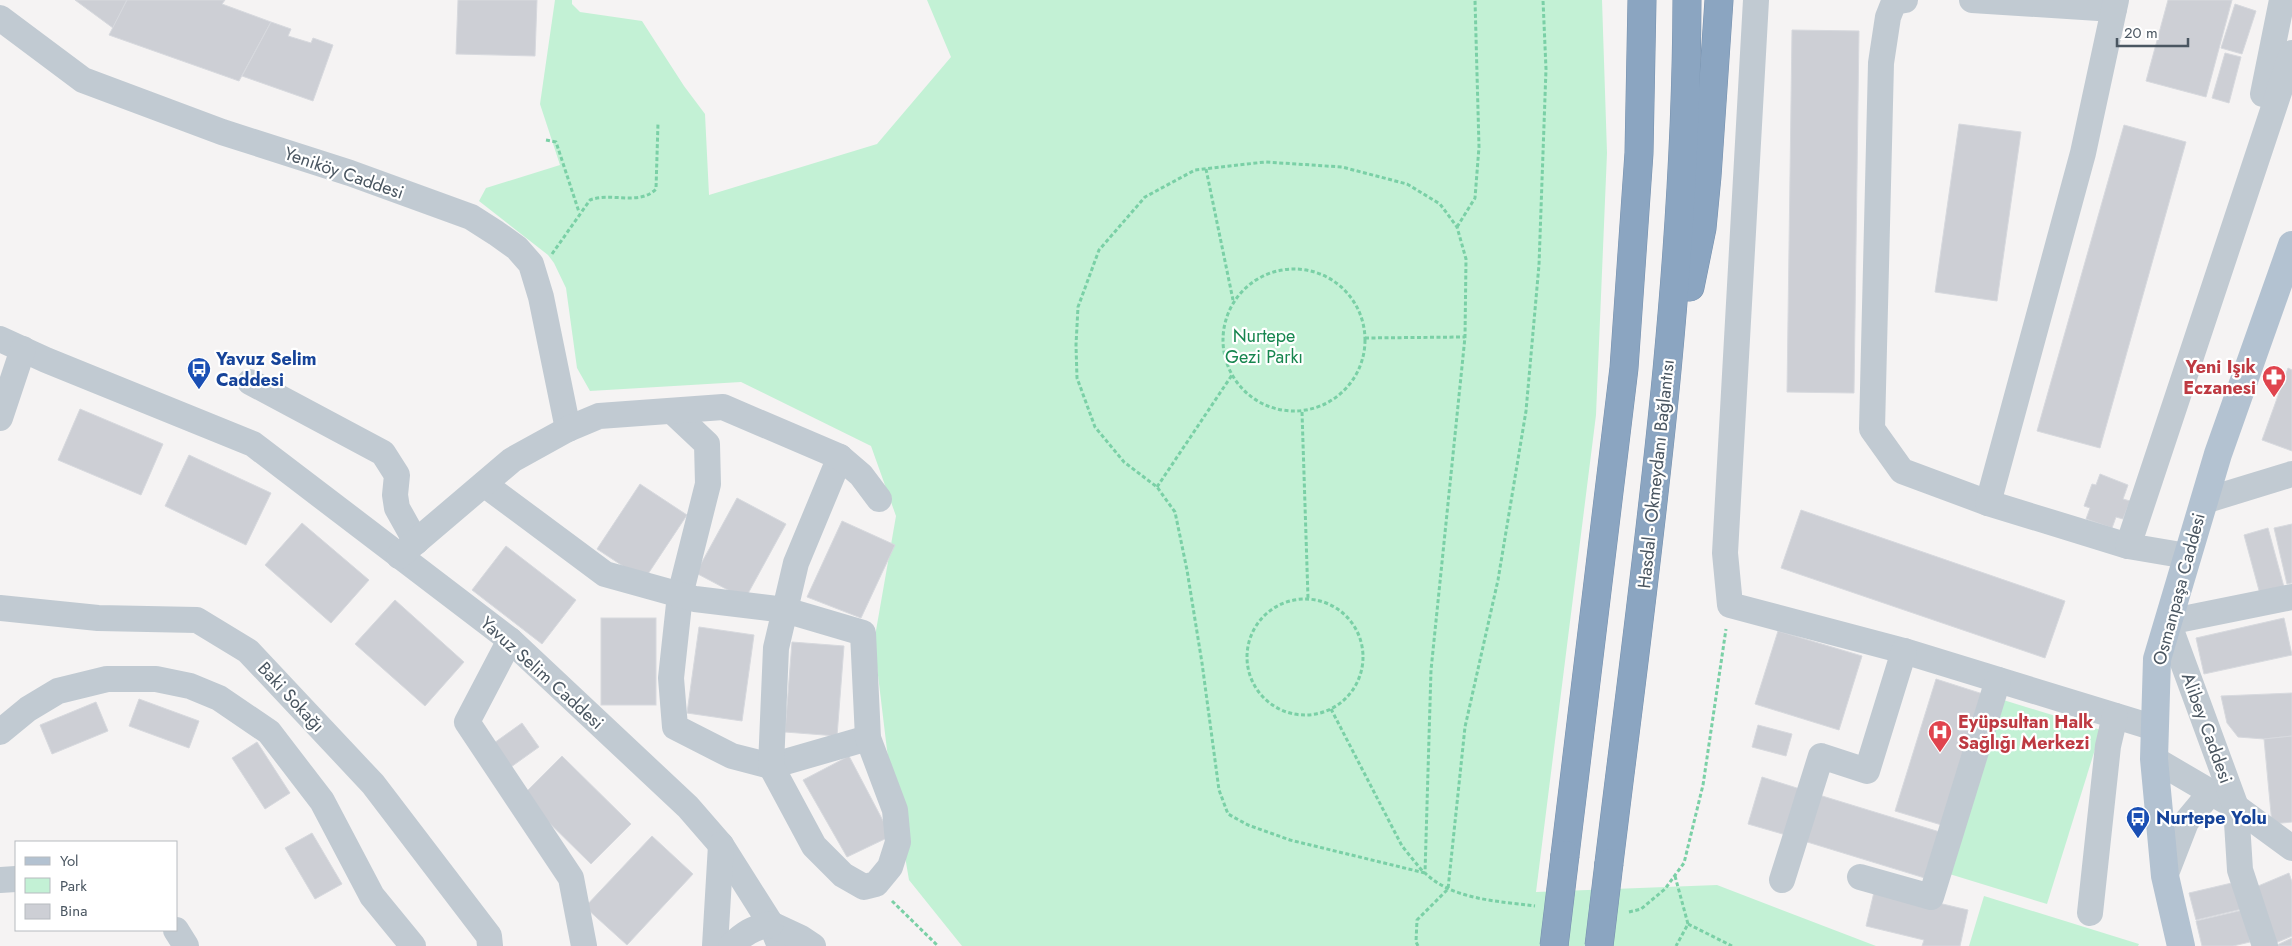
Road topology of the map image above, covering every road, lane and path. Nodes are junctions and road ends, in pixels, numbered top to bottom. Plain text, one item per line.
1 (1475, 0) edge
2 (1544, 0) edge
3 (1642, 0) edge
4 (1687, 0) edge
5 (1719, 0) edge
6 (1756, 0) edge
7 (1905, 0) edge
8 (1972, 0) edge
9 (2282, 0) edge
10 (2115, 4) edge
11 (0, 18) edge
12 (2292, 53) edge
13 (658, 123) dead end
14 (546, 140) dead end
15 (1206, 169) junction
16 (2242, 200) junction
17 (579, 212) junction
18 (1457, 227) junction
19 (2292, 245) edge
20 (536, 280) junction
21 (1233, 300) junction
22 (1466, 337) junction
23 (1365, 338) junction
24 (12, 344) edge
25 (1670, 348) junction
26 (1232, 376) junction
27 (250, 382) dead end
28 (672, 410) junction
29 (1302, 412) junction
30 (0, 418) edge
31 (568, 429) junction
32 (840, 458) junction
33 (2292, 474) edge
34 (484, 484) junction
35 (1157, 487) junction
36 (879, 499) dead end
37 (2204, 501) junction
38 (1988, 503) junction
39 (2128, 546) junction
40 (408, 549) junction
41 (2187, 556) junction
42 (680, 595) junction
43 (2292, 597) edge
44 (1308, 598) junction
45 (1730, 605) junction
46 (0, 608) edge
47 (785, 610) junction
48 (2168, 622) junction
49 (510, 640) junction
50 (1904, 651) junction
51 (1998, 680) junction
52 (1332, 709) junction
53 (2115, 716) junction
54 (2155, 728) junction
55 (0, 732) edge
56 (868, 738) junction
57 (2154, 759) junction
58 (771, 766) junction
59 (2221, 766) junction
60 (2211, 792) junction
61 (2236, 807) junction
62 (722, 845) junction
63 (2292, 848) edge
64 (1425, 873) junction
65 (1675, 875) junction
66 (2165, 876) junction
67 (1860, 877) dead end
68 (0, 880) edge
69 (15, 880) edge
70 (1782, 880) dead end
71 (876, 884) junction
72 (1448, 889) junction
73 (1540, 907) dead end
74 (2090, 913) dead end
75 (1624, 914) dead end
76 (1688, 924) junction
77 (177, 931) edge
78 (771, 939) edge
79 (186, 946) edge
80 (413, 946) edge
81 (490, 946) edge
82 (584, 946) edge
83 (715, 946) edge
84 (731, 946) edge
85 (812, 946) edge
86 (938, 946) edge
87 (1418, 946) edge
88 (1554, 946) edge
89 (1599, 946) edge
90 (1676, 946) edge
91 (1732, 946) edge
92 (2181, 946) edge
93 (2265, 946) edge

1 - 18 path
2 - 72 path
3 - 88 highway, bridge
4 - 25 highway, Hasdal - Okmeydanı Bağlantısı
5 - 25 highway
6 - 45 street
7 - 38 street
8 - 10 street
9 - 16 street
10 - 38 street
11 - 20 street, Yeniköy Caddesi
12 - 16 street
13 - 17 path
14 - 17 path
15 - 18 path
15 - 21 path
15 - 35 path
16 - 39 street
17 - 20 path
18 - 22 path
19 - 37 main road, Osmanpaşa Caddesi
20 - 31 street, Yeniköy Caddesi
21 - 23 path
21 - 26 path
22 - 23 path
22 - 64 path
23 - 29 path
24 - 30 street
24 - 40 street, Yavuz Selim Caddesi
25 - 89 highway, Hasdal - Okmeydanı Bağlantısı, bridge
26 - 29 path
26 - 35 path
27 - 40 street
28 - 31 street
28 - 32 street
28 - 42 street
29 - 44 path
31 - 34 street
32 - 36 street
32 - 47 street
33 - 37 street
34 - 40 street
34 - 42 street
35 - 64 path
37 - 41 main road, Osmanpaşa Caddesi
38 - 39 street
39 - 41 street
40 - 49 street, Yavuz Selim Caddesi
41 - 48 main road, Osmanpaşa Caddesi
42 - 47 street
42 - 58 street
43 - 48 street
44 - 52 path
44 - 52 path
45 - 50 street
45 - 65 path
46 - 81 street, Baki Sokağı
47 - 56 street
47 - 58 street
48 - 54 main road, Osmanpaşa Caddesi
48 - 59 street, Alibey Caddesi
49 - 62 street, Yavuz Selim Caddesi
49 - 82 street
50 - 51 street
50 - 70 street
51 - 53 street
51 - 67 street
52 - 64 path
53 - 54 street
53 - 74 street
54 - 57 main road, Osmanpaşa Caddesi
55 - 80 street
56 - 58 street
56 - 71 street
57 - 59 street
57 - 60 street, Alibey Caddesi
57 - 66 main road, Osmanpaşa Caddesi
58 - 71 street
59 - 61 street, Alibey Caddesi
60 - 61 street, Alibey Caddesi
60 - 66 street
61 - 63 street, Alibey Caddesi
61 - 93 street
62 - 78 street, Yavuz Selim Caddesi
62 - 83 street
64 - 72 path
65 - 75 path
65 - 76 path
66 - 92 main road, Osmanpaşa Caddesi
68 - 69 street
71 - 86 path
72 - 73 path
72 - 87 path
76 - 90 path
76 - 91 path
77 - 79 street
78 - 84 street
78 - 85 street

